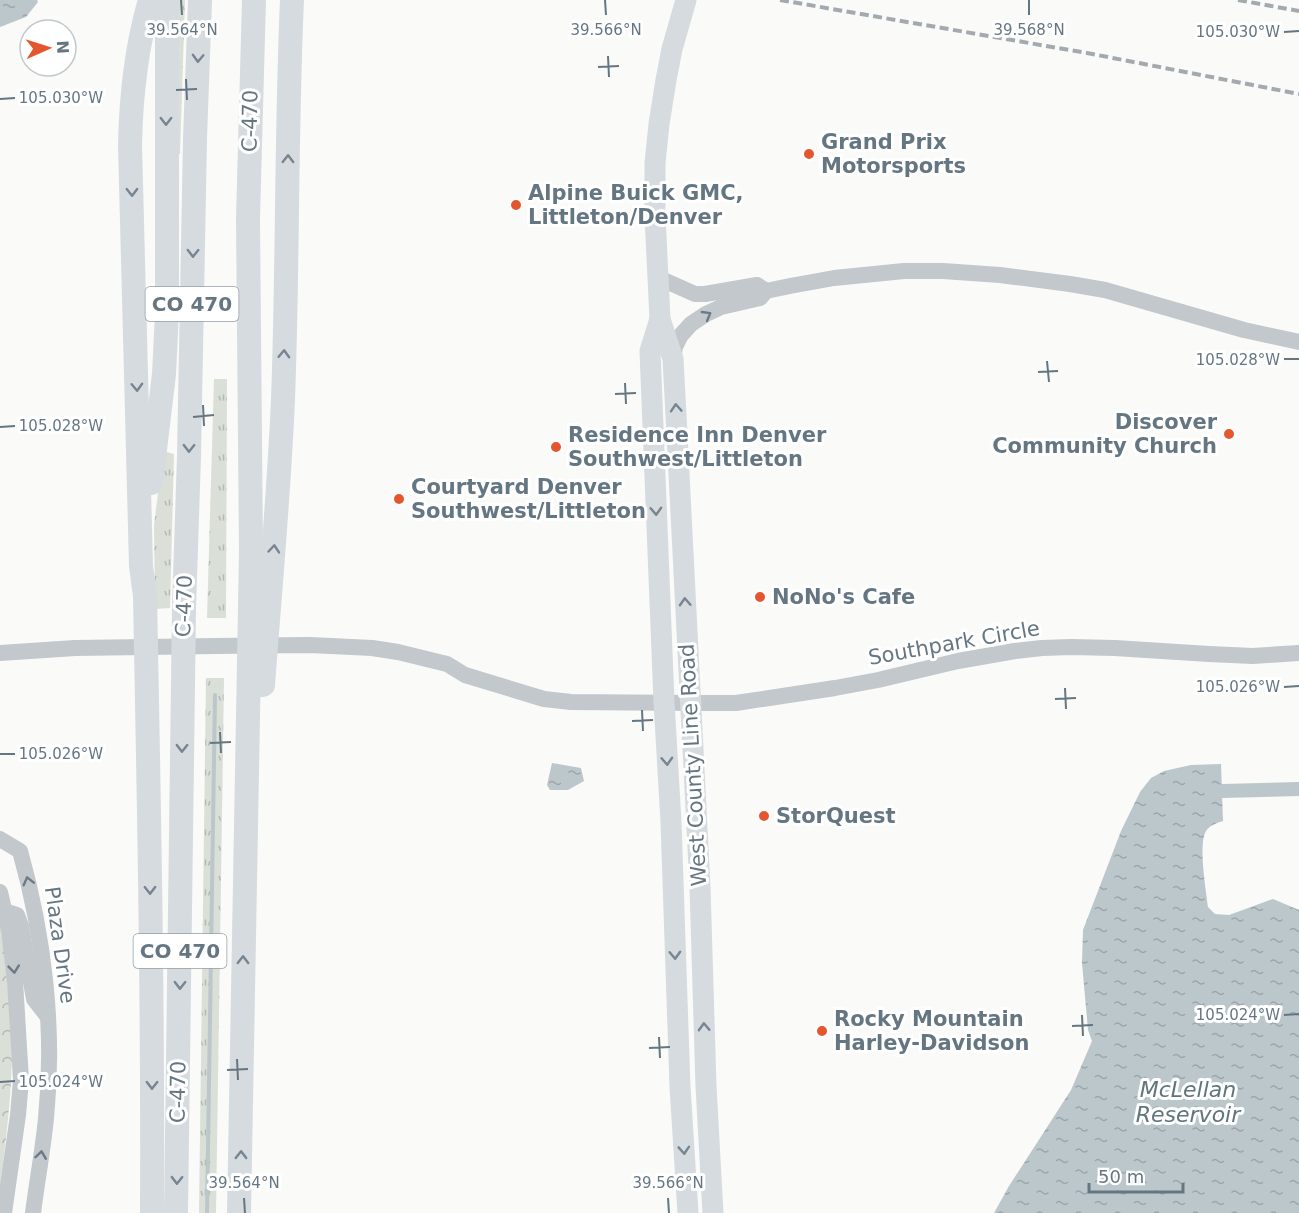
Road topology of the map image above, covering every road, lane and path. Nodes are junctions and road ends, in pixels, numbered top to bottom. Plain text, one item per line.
1 (150, 0) edge
2 (167, 0) edge
3 (200, 0) edge
4 (254, 0) edge
5 (292, 0) edge
6 (686, 0) edge
7 (659, 278) junction
8 (766, 291) junction
9 (660, 319) junction
10 (1299, 342) edge
11 (672, 359) junction
12 (144, 596) junction
13 (259, 607) junction
14 (0, 653) edge
15 (1299, 653) edge
16 (664, 702) junction
17 (690, 703) junction
18 (0, 839) edge
19 (0, 892) edge
20 (5, 911) junction
21 (48, 1017) junction
22 (4, 1213) edge
23 (33, 1213) edge
24 (152, 1213) edge
25 (176, 1213) edge
26 (239, 1213) edge
27 (688, 1213) edge
28 (713, 1213) edge

1 -> 12 highway
2 -> 12 highway
3 -> 25 highway, C-470 / CO 470
4 - 13 highway, C-470 / CO 470
13 -> 5 highway
6 - 7 main road, West County Line Road
7 - 8 street
7 - 9 main road, West County Line Road
8 - 10 street
11 -> 8 street
9 - 11 main road, West County Line Road
9 -> 16 main road, West County Line Road
17 -> 11 main road, West County Line Road
12 -> 24 highway
26 -> 13 highway, CO 470
14 - 16 street, Southpark Circle
15 - 17 street, Southpark Circle
16 - 17 street, Southpark Circle
16 -> 27 main road, West County Line Road
28 -> 17 main road, West County Line Road
21 -> 18 street, Plaza Drive
19 - 20 street
20 - 21 street
20 -> 22 street
23 -> 21 street, Plaza Drive

